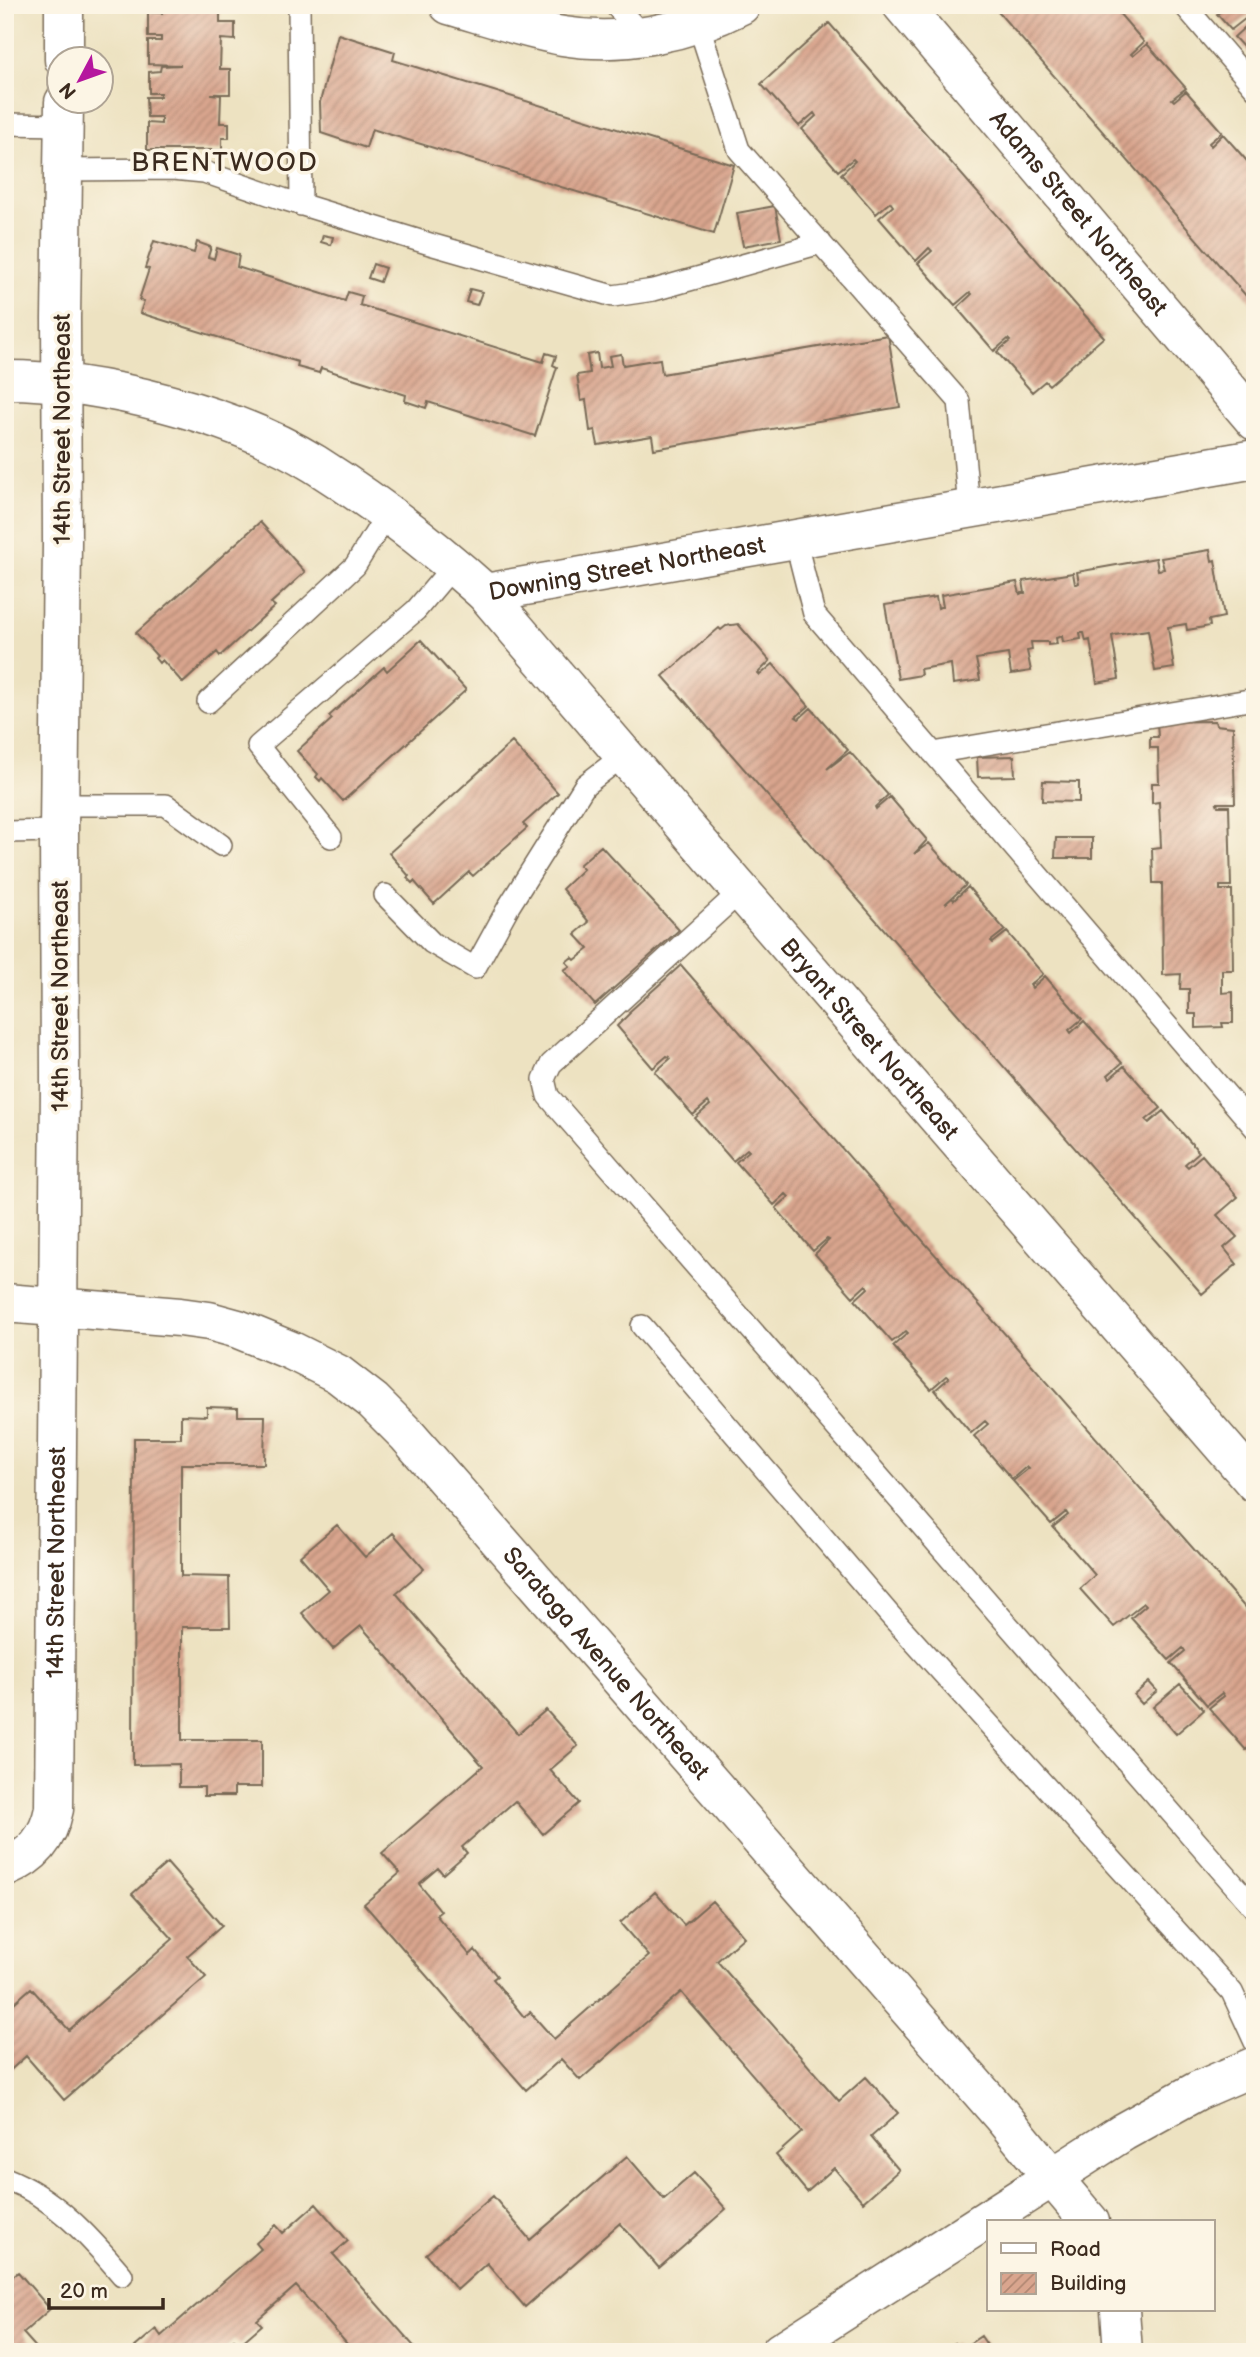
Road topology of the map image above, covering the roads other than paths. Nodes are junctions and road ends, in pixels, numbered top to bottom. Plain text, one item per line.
1 (64, 5) edge
2 (299, 5) edge
3 (449, 5) edge
4 (615, 5) edge
5 (741, 5) edge
6 (902, 5) edge
7 (1184, 5) edge
8 (698, 23) junction
9 (643, 36) junction
10 (64, 46) edge
11 (1255, 88) edge
12 (48, 116) edge
13 (64, 116) edge
14 (5, 124) edge
15 (63, 170) junction
16 (300, 205) junction
17 (821, 243) junction
18 (5, 380) edge
19 (61, 383) junction
20 (1255, 421) edge
21 (1255, 459) edge
22 (970, 508) junction
23 (387, 514) junction
24 (795, 539) junction
25 (454, 565) junction
26 (485, 593) junction
27 (1255, 699) edge
28 (208, 702) dead end
29 (933, 753) junction
30 (624, 755) junction
31 (59, 818) junction
32 (5, 832) edge
33 (331, 837) dead end
34 (221, 845) dead end
35 (741, 891) junction
36 (385, 895) dead end
37 (1255, 1128) edge
38 (5, 1303) edge
39 (57, 1307) junction
40 (642, 1326) dead end
41 (1255, 1483) edge
42 (5, 1868) edge
43 (1255, 1909) edge
44 (1255, 2042) edge
45 (1255, 2066) edge
46 (1052, 2177) junction
47 (5, 2178) edge
48 (1088, 2220) edge
49 (122, 2275) dead end
50 (1120, 2312) edge
51 (780, 2352) edge
52 (1123, 2352) edge

1 - 10 street
2 - 16 lane
3 - 9 street
4 - 9 lane
5 - 8 street
6 - 20 street, Adams Street Northeast
7 - 11 lane
8 - 9 street
8 - 17 lane
12 - 14 lane
13 - 15 street, 14th Street Northeast
15 - 16 lane
15 - 19 street, 14th Street Northeast
16 - 17 lane
17 - 22 lane
18 - 19 street, Downing Street Northeast
19 - 23 street, Downing Street Northeast
19 - 31 street, 14th Street Northeast
21 - 22 street, Downing Street Northeast
22 - 24 street, Downing Street Northeast
23 - 25 street, Downing Street Northeast
23 - 28 lane
24 - 26 street, Downing Street Northeast
24 - 29 lane
25 - 26 street, Downing Street Northeast
25 - 33 lane
26 - 30 street, Bryant Street Northeast
27 - 29 lane
29 - 37 lane
30 - 35 street, Bryant Street Northeast
30 - 36 lane
31 - 32 lane
31 - 34 lane
31 - 39 street, 14th Street Northeast
35 - 41 street, Bryant Street Northeast
35 - 43 lane
38 - 39 street, Saratoga Avenue Northeast
39 - 42 street, 14th Street Northeast
39 - 46 street, Saratoga Avenue Northeast
40 - 44 lane
45 - 46 street
46 - 48 street, Saratoga Avenue Northeast
46 - 51 street
47 - 49 lane
50 - 52 street

